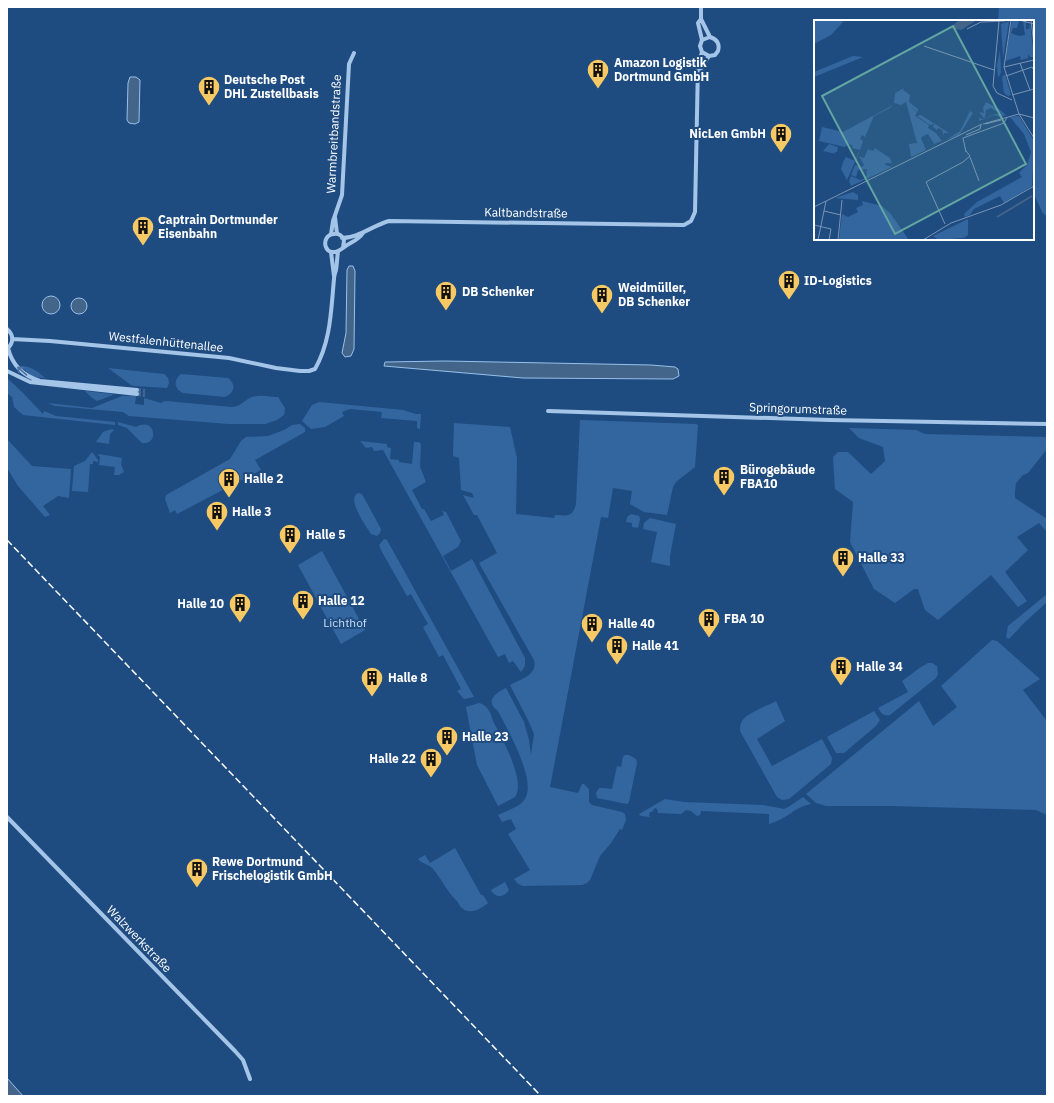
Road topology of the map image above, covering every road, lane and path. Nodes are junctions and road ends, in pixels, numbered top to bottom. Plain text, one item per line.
1 (701, 7) edge
2 (701, 19) junction
3 (710, 37) junction
4 (702, 40) junction
5 (702, 52) junction
6 (354, 53) dead end
7 (709, 56) junction
8 (698, 74) junction
9 (335, 217) junction
10 (363, 232) junction
11 (331, 234) junction
12 (337, 234) junction
13 (342, 238) junction
14 (343, 248) junction
15 (331, 252) junction
16 (338, 252) junction
17 (334, 277) junction
18 (7, 329) edge
19 (12, 339) junction
20 (8, 349) edge
21 (7, 371) edge
22 (548, 411) dead end
23 (1047, 424) edge
24 (7, 816) edge
25 (250, 1079) dead end

1 - 2 street
2 - 3 street
2 - 4 street
3 - 4 street
3 - 7 street
4 - 5 street
5 - 7 street
5 - 8 street
6 - 9 street, Warmbreitbandstraße
7 - 8 street
8 - 10 street, Kaltbandstraße
9 - 11 street, Warmbreitbandstraße
9 - 12 street, Warmbreitbandstraße
10 - 13 street, Kaltbandstraße
10 - 14 street, Kaltbandstraße
11 - 12 street
11 - 15 street
12 - 13 street
13 - 14 street
14 - 16 street
15 - 16 street
15 - 17 street
16 - 17 street
17 - 19 street, Westfalenhüttenallee
18 - 19 street
19 - 20 street
21 -> 20 street
22 - 23 street, Springorumstraße
24 - 25 street, Walzwerkstraße

